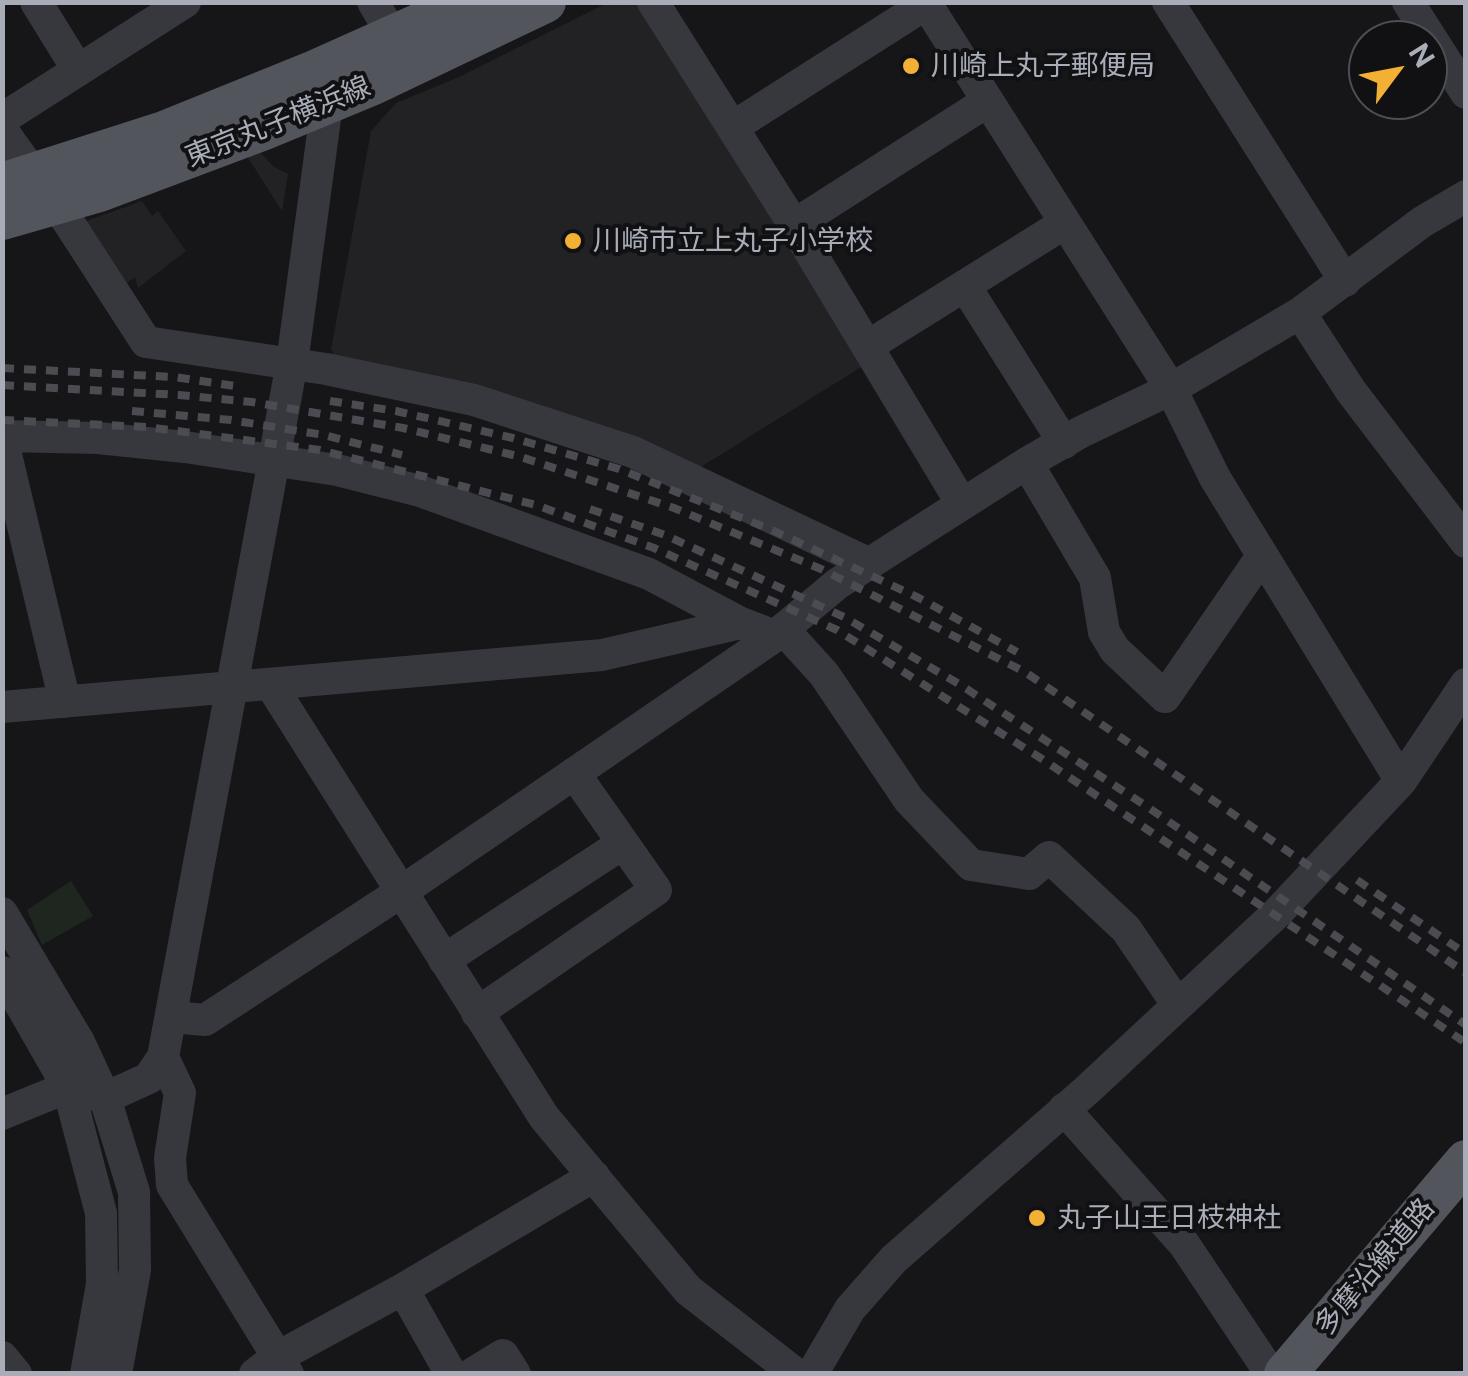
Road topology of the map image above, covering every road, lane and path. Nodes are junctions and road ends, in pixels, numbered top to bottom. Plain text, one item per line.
1 (36, 2) edge
2 (185, 2) edge
3 (469, 2) edge
4 (546, 2) edge
5 (653, 2) edge
6 (1168, 2) edge
7 (1408, 2) edge
8 (927, 3) edge
9 (149, 12) edge
10 (383, 19) edge
11 (78, 70) junction
12 (321, 88) junction
13 (1466, 93) edge
14 (988, 101) junction
15 (733, 127) junction
16 (16, 157) edge
17 (1466, 196) edge
18 (2, 218) edge
19 (1065, 223) junction
20 (794, 226) junction
21 (1345, 281) junction
22 (966, 286) junction
23 (1300, 313) junction
24 (868, 346) junction
25 (292, 363) junction
26 (1171, 390) junction
27 (2, 437) edge
28 (1064, 443) junction
29 (275, 462) junction
30 (1027, 463) junction
31 (10, 500) edge
32 (962, 504) junction
33 (1466, 542) edge
34 (1262, 556) junction
35 (870, 564) junction
36 (741, 623) junction
37 (779, 632) junction
38 (1466, 684) edge
39 (271, 686) junction
40 (232, 688) junction
41 (65, 702) junction
42 (2, 708) edge
43 (574, 773) junction
44 (1401, 782) junction
45 (622, 844) junction
46 (401, 892) junction
47 (2, 912) edge
48 (444, 960) junction
49 (2, 972) edge
50 (1177, 1004) junction
51 (478, 1013) junction
52 (172, 1016) junction
53 (163, 1057) junction
54 (68, 1086) junction
55 (105, 1098) junction
56 (1064, 1109) junction
57 (2, 1114) edge
58 (1466, 1161) edge
59 (594, 1176) junction
60 (172, 1185) junction
61 (134, 1192) junction
62 (403, 1290) junction
63 (2, 1357) edge
64 (273, 1368) edge
65 (16, 1374) edge
66 (86, 1374) edge
67 (116, 1374) edge
68 (451, 1374) edge
69 (472, 1374) edge
70 (515, 1374) edge
71 (796, 1374) edge
72 (812, 1374) edge
73 (1271, 1374) edge
74 (1285, 1374) edge

1 - 11 street
2 - 9 street
3 - 10 main road, 東京丸子横浜線
4 - 12 main road, 東京丸子横浜線
5 - 15 street
6 - 21 street
7 - 13 street
8 - 14 street
8 - 15 street
9 - 11 street
10 - 12 main road, 東京丸子横浜線
11 - 16 street
12 - 16 main road, 東京丸子横浜線
12 - 25 street
14 - 19 street
14 - 20 street
15 - 20 street
16 - 18 main road, 東京丸子横浜線
16 - 25 street
17 - 21 street
19 - 22 street
19 - 26 street
20 - 24 street
21 - 23 street
22 - 24 street
22 - 28 street
23 - 26 street
23 - 33 street
24 - 32 street
25 - 29 street
25 - 35 street
26 - 28 street
26 - 34 street
27 - 29 street
27 - 31 street
28 - 30 street
29 - 36 street
29 - 40 street
30 - 32 street
30 - 34 street
31 - 41 street
32 - 35 street
34 - 44 street
35 - 37 street
36 - 37 street
36 - 39 street
37 - 43 street
37 - 50 street
38 - 44 street
39 - 40 street
39 - 46 street
40 - 41 street
40 - 52 street
41 - 42 street
43 - 45 street
43 - 46 street
44 - 50 street
45 - 48 street
45 - 51 street
46 - 48 street
46 - 52 street
47 - 55 street
48 - 51 street
49 - 54 street
50 - 56 street
51 - 59 street
52 - 53 street
53 - 55 street
53 - 60 street
54 - 55 street
54 - 57 street
54 - 66 street
55 - 61 street
56 - 72 street
56 - 73 street
58 - 74 main road, 多摩沿線道路
59 - 62 street
59 - 71 street
60 - 61 street
60 - 64 street
61 - 67 street
62 - 64 street
62 - 68 street
63 - 65 street
69 - 70 street

